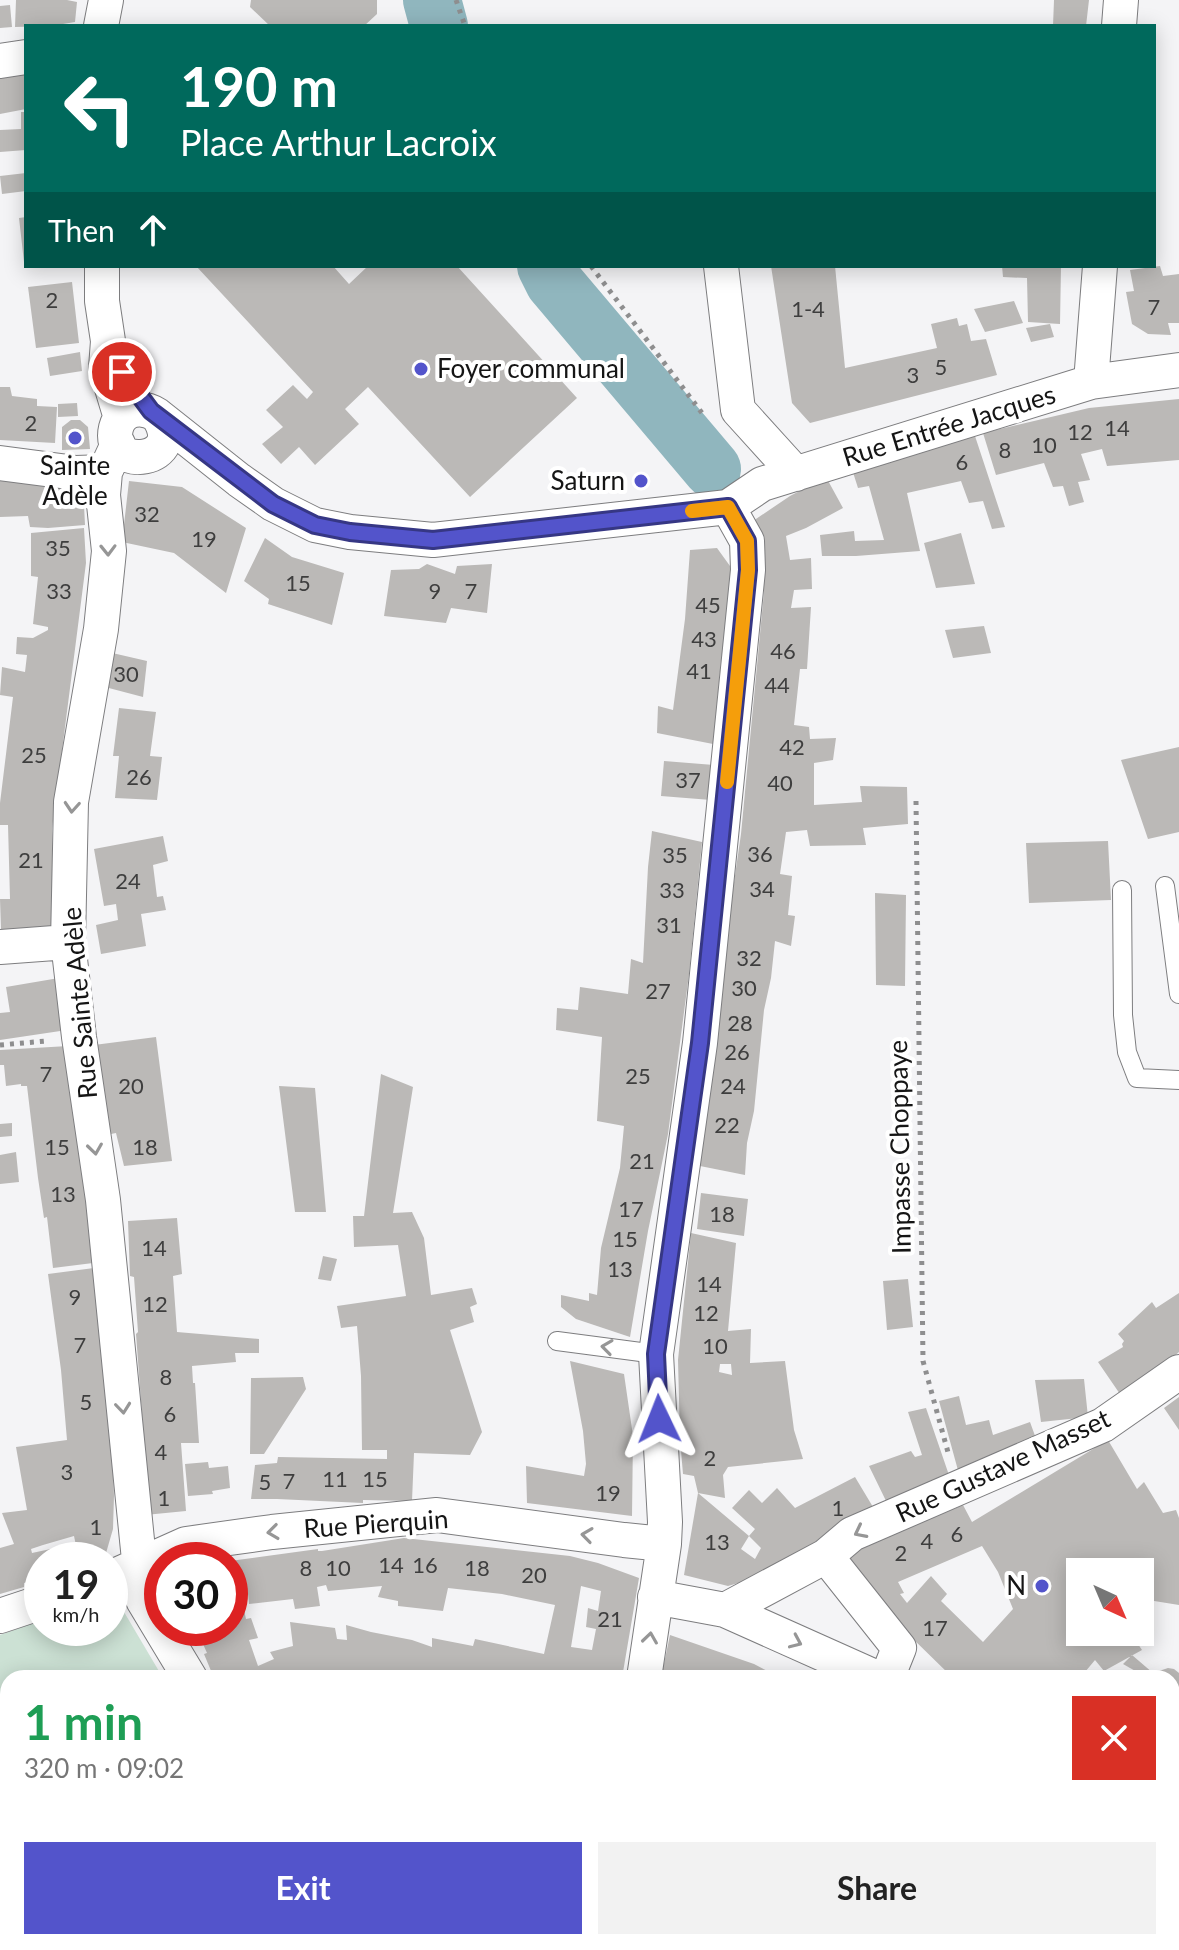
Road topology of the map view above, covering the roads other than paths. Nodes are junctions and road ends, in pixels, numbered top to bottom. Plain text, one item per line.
1 (106, 0) edge
2 (1121, 0) edge
3 (101, 24) edge
4 (1119, 24) edge
5 (24, 57) edge
6 (0, 61) edge
7 (102, 268) edge
8 (721, 268) edge
9 (1100, 268) edge
10 (1179, 370) edge
11 (1091, 382) junction
12 (135, 435) junction
13 (0, 463) edge
14 (796, 474) junction
15 (728, 507) junction
16 (1165, 886) dead end
17 (1122, 890) dead end
18 (68, 942) junction
19 (0, 947) edge
20 (1179, 994) edge
21 (1179, 1080) edge
22 (557, 1341) dead end
23 (656, 1354) junction
24 (1179, 1372) edge
25 (664, 1544) junction
26 (826, 1556) junction
27 (128, 1563) edge
28 (128, 1571) edge
29 (128, 1577) edge
30 (655, 1597) junction
31 (24, 1608) edge
32 (725, 1610) junction
33 (0, 1616) edge
34 (185, 1670) edge
35 (645, 1670) edge
36 (859, 1670) edge
37 (890, 1670) edge

1 - 3 street
2 - 4 street
5 - 6 street
7 - 12 street
8 - 14 street
9 - 11 street
10 - 11 street, Rue Entrée Jacques
11 - 14 street, Rue Entrée Jacques
12 - 13 street
12 - 15 street
12 -> 18 street, Rue Sainte Adèle
14 - 15 street, Rue Entrée Jacques
15 - 23 street
16 - 20 lane
17 - 21 lane
18 - 19 street
18 -> 27 street, Rue Sainte Adèle
23 -> 22 lane
23 - 25 street
24 -> 26 street, Rue Gustave Masset
25 -> 28 street, Rue Pierquin
25 - 30 street
26 - 32 street, Rue Gustave Masset
26 - 37 street
29 - 34 street, Rue Sainte Adèle
30 - 32 street
35 -> 30 street
31 - 33 street
32 -> 36 street

